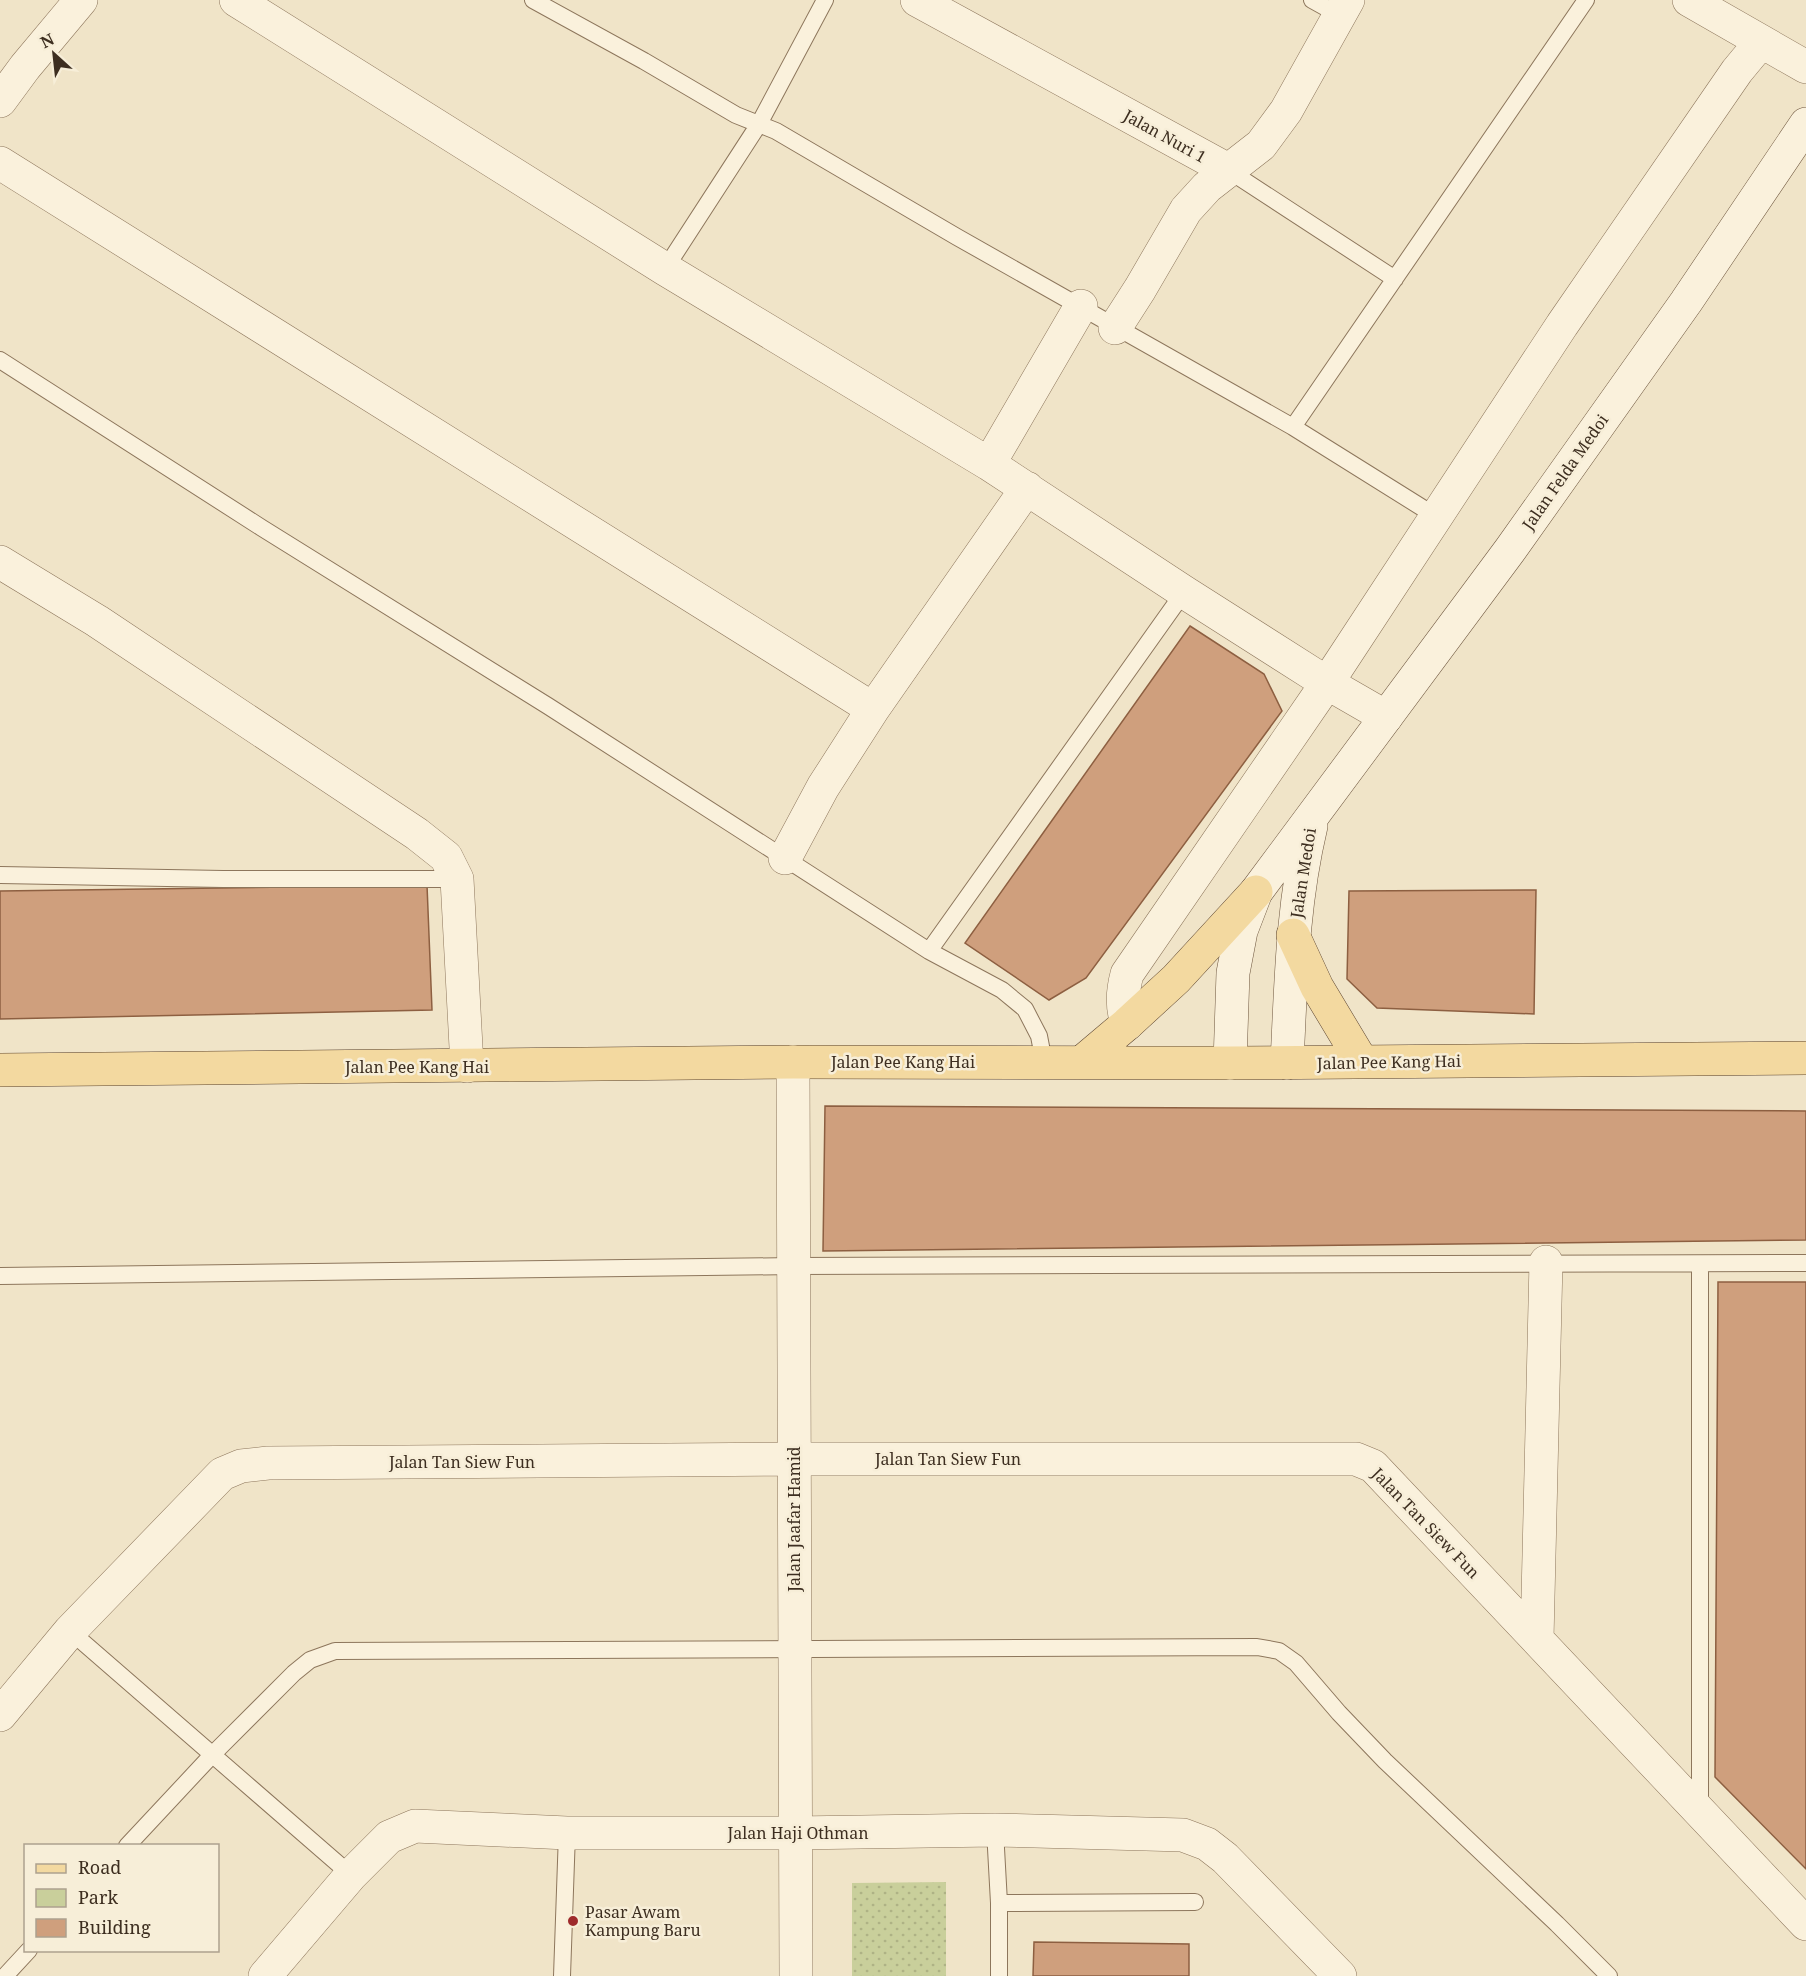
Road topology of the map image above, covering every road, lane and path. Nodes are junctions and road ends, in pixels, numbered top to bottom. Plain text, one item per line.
1 (81, 0) edge
2 (236, 0) edge
3 (533, 0) edge
4 (825, 0) edge
5 (917, 0) edge
6 (1586, 0) edge
7 (1689, 0) edge
8 (1333, 5) edge
9 (1761, 42) junction
10 (1806, 67) edge
11 (0, 101) edge
12 (759, 124) junction
13 (1806, 124) edge
14 (0, 163) edge
15 (1228, 170) junction
16 (665, 269) junction
17 (1395, 279) junction
18 (1081, 306) junction
19 (1115, 328) junction
20 (0, 360) edge
21 (1293, 427) junction
22 (989, 464) junction
23 (1027, 488) junction
24 (1437, 517) junction
25 (0, 562) edge
26 (1184, 592) junction
27 (1328, 683) junction
28 (873, 709) junction
29 (1386, 717) junction
30 (1314, 813) junction
31 (785, 858) junction
32 (0, 875) edge
33 (457, 879) junction
34 (1256, 891) junction
35 (1293, 935) junction
36 (929, 951) junction
37 (1127, 1024) junction
38 (1806, 1058) edge
39 (793, 1062) junction
40 (1044, 1062) junction
41 (1082, 1062) junction
42 (1362, 1062) junction
43 (1230, 1063) junction
44 (1287, 1063) junction
45 (467, 1066) junction
46 (0, 1070) edge
47 (1546, 1262) junction
48 (1806, 1263) edge
49 (1700, 1264) junction
50 (793, 1266) junction
51 (0, 1276) edge
52 (794, 1460) junction
53 (70, 1631) junction
54 (1537, 1639) junction
55 (795, 1649) junction
56 (0, 1715) edge
57 (212, 1755) junction
58 (1700, 1811) junction
59 (995, 1830) junction
60 (567, 1833) junction
61 (795, 1833) junction
62 (128, 1844) edge
63 (351, 1875) junction
64 (999, 1902) junction
65 (1195, 1902) dead end
66 (1806, 1924) edge
67 (27, 1952) edge
68 (5, 1976) edge
69 (265, 1976) edge
70 (562, 1976) edge
71 (796, 1976) edge
72 (999, 1976) edge
73 (1340, 1976) edge
74 (1609, 1976) edge

1 - 11 street
2 - 16 street
3 - 12 lane
4 - 12 lane
5 - 15 street, Jalan Nuri 1
6 - 17 lane
7 - 9 street
8 - 15 street
9 - 10 street
9 - 24 street
12 - 16 lane
12 - 18 lane
13 - 29 street, Jalan Felda Medoi
14 - 28 street
15 - 17 lane
15 - 19 street
16 - 22 street
17 - 21 lane
18 - 19 lane
18 - 22 street
19 - 21 lane
20 - 31 lane
21 - 24 lane
22 - 23 street
23 - 26 street
23 - 28 street
24 - 27 street
25 - 33 street
26 - 27 street
26 - 36 lane
27 - 29 street
27 - 37 street
28 - 31 street
29 - 30 street, Jalan Felda Medoi
30 - 34 street, Jalan Medoi
30 - 35 street, Jalan Medoi
31 - 36 lane
32 - 33 lane
33 - 45 street
34 - 37 main road
34 - 43 street, Jalan Medoi
35 - 42 main road
35 - 44 street, Jalan Medoi
36 - 40 lane
37 - 41 main road
38 - 42 main road, Jalan Pee Kang Hai
39 - 40 main road, Jalan Pee Kang Hai
39 - 45 main road, Jalan Pee Kang Hai
39 - 50 street, Jalan Jaafar Hamid
40 - 41 main road, Jalan Pee Kang Hai
41 - 43 main road, Jalan Pee Kang Hai
42 - 44 main road, Jalan Pee Kang Hai
43 - 44 main road, Jalan Pee Kang Hai
45 - 46 main road, Jalan Pee Kang Hai
47 - 49 lane
47 - 50 lane
47 - 54 street
48 - 49 lane
49 - 58 lane
50 - 51 lane
50 - 52 street, Jalan Jaafar Hamid
52 - 53 street, Jalan Tan Siew Fun
52 - 54 street, Jalan Tan Siew Fun
52 - 55 street, Jalan Jaafar Hamid
53 - 56 street, Jalan Tan Siew Fun
53 - 57 lane
54 - 58 street, Jalan Tan Siew Fun
55 - 57 lane
55 - 61 street, Jalan Jaafar Hamid
55 - 74 lane
57 - 62 lane
57 - 63 lane
58 - 66 street, Jalan Tan Siew Fun
59 - 61 street, Jalan Haji Othman
59 - 64 lane
59 - 73 street, Jalan Haji Othman
60 - 61 street, Jalan Haji Othman
60 - 63 street, Jalan Haji Othman
60 - 70 lane
61 - 71 street, Jalan Jaafar Hamid
63 - 69 street, Jalan Haji Othman
64 - 65 lane
64 - 72 lane
67 - 68 lane

